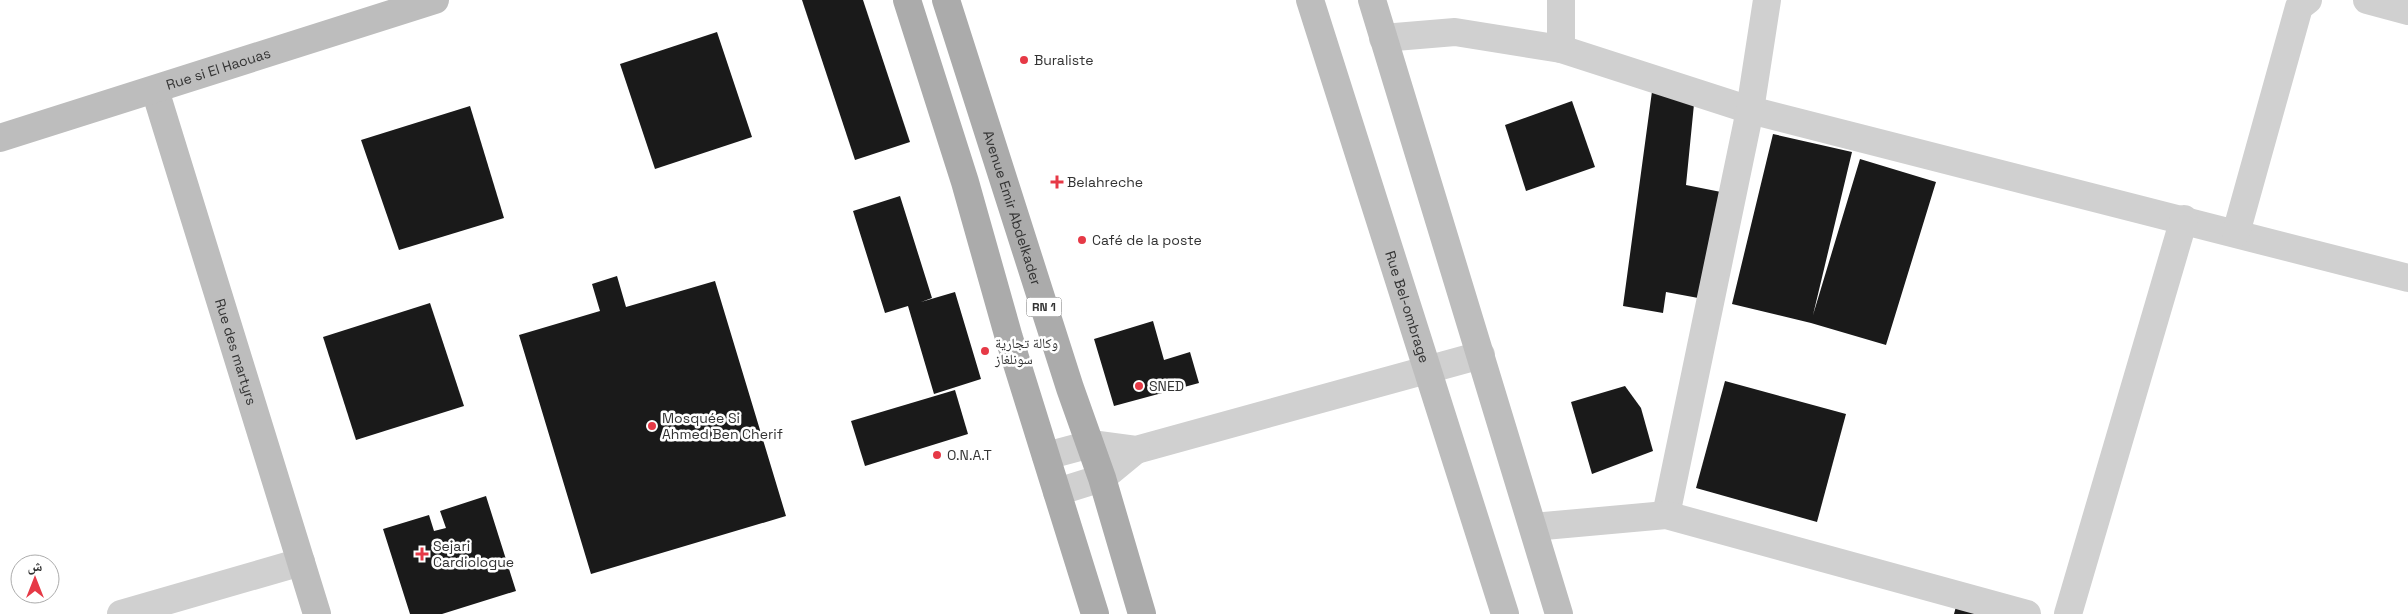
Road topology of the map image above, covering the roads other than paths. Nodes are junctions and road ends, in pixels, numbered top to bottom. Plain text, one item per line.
1 (435, 0) edge
2 (907, 0) edge
3 (946, 0) edge
4 (1310, 0) edge
5 (1372, 0) edge
6 (1561, 0) edge
7 (1767, 0) edge
8 (2308, 0) edge
9 (2367, 0) edge
10 (2408, 11) edge
11 (1383, 38) junction
12 (1561, 49) junction
13 (155, 90) junction
14 (1750, 110) junction
15 (0, 138) edge
16 (2184, 219) junction
17 (2236, 233) junction
18 (2408, 278) edge
19 (1481, 355) junction
20 (1429, 371) junction
21 (1090, 444) junction
22 (1136, 450) junction
23 (1046, 456) junction
24 (1102, 478) junction
25 (1056, 492) junction
26 (1666, 515) junction
27 (1533, 527) junction
28 (301, 562) junction
29 (121, 614) edge
30 (317, 614) edge
31 (1095, 614) edge
32 (1142, 614) edge
33 (1505, 614) edge
34 (1559, 614) edge
35 (2027, 614) edge
36 (2068, 614) edge

1 - 13 street, Rue si El Haouas
2 - 23 main road
3 - 21 main road, Avenue Emir Abdelkader / RN 1
4 - 20 street, Rue Bel-ombrage
5 - 11 street
6 - 12 street
7 - 14 street
8 - 17 street
9 - 10 street
11 - 12 street
11 - 19 street
12 - 14 street
13 - 15 street, Rue si El Haouas
13 - 28 street, Rue des martyrs
14 - 16 street
14 - 26 street
16 - 17 street
16 - 36 street
17 - 18 street
19 - 20 street
19 - 27 street
20 - 22 street
20 - 33 street, Rue Bel-ombrage
21 - 22 street
21 - 23 street
21 - 24 main road, Avenue Emir Abdelkader / RN 1
22 - 24 street
23 - 25 main road
24 - 25 street
24 - 32 main road, Avenue Emir Abdelkader / RN 1
25 - 31 main road
26 - 27 street
26 - 35 street
27 - 34 street
28 - 29 street
28 - 30 street, Rue des martyrs

